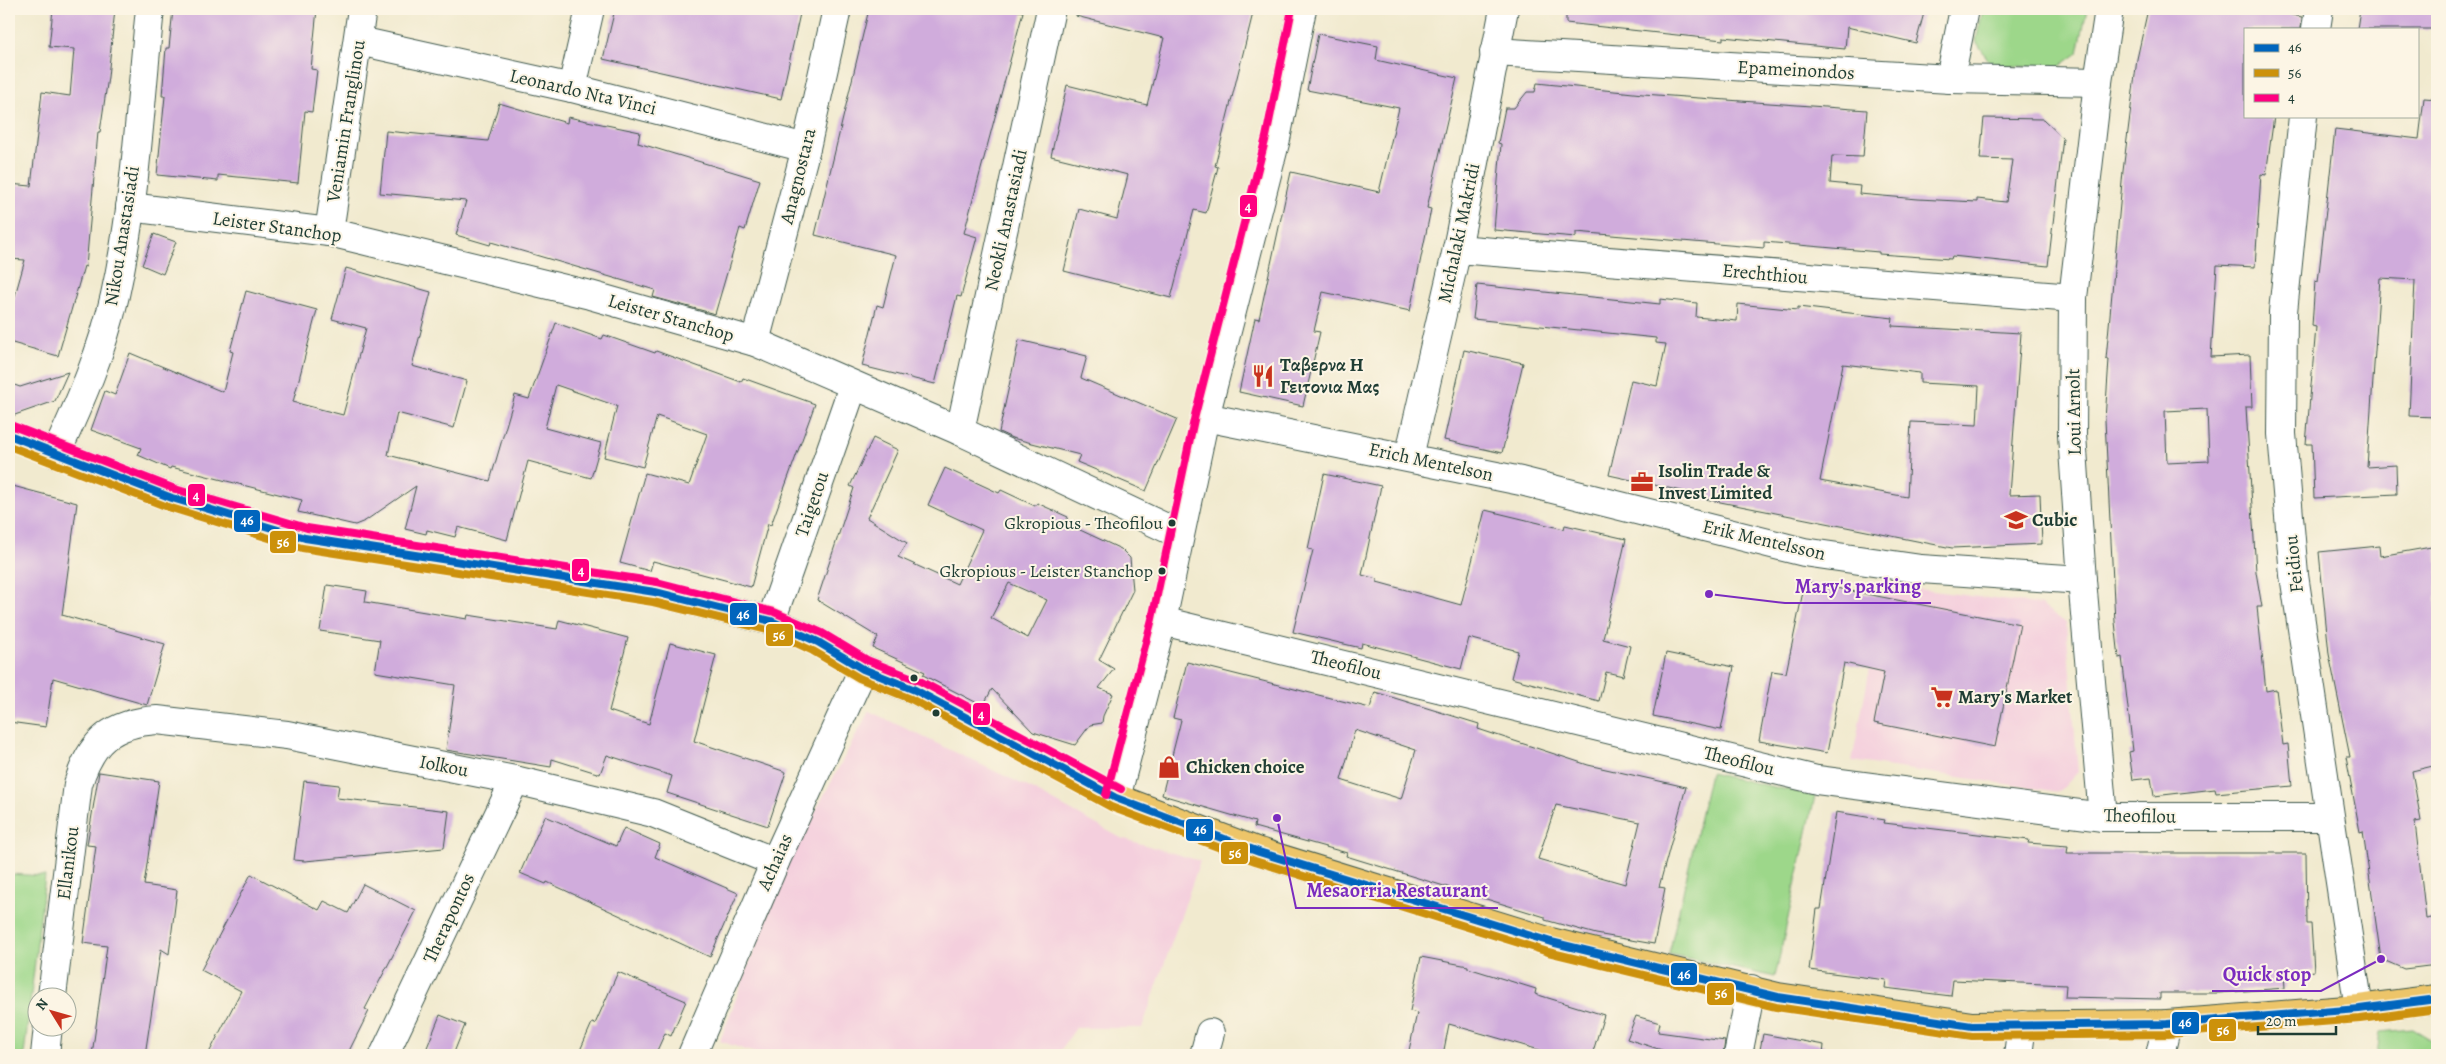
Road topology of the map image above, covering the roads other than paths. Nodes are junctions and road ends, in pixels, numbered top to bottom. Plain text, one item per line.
1 (150, 9) edge
2 (362, 9) edge
3 (590, 9) edge
4 (837, 9) edge
5 (1051, 9) edge
6 (1302, 9) edge
7 (1504, 9) edge
8 (1964, 9) edge
9 (2109, 9) edge
10 (2319, 9) edge
11 (2316, 28) edge
12 (358, 42) junction
13 (1494, 52) junction
14 (1950, 79) junction
15 (2098, 82) junction
16 (572, 88) junction
17 (2303, 118) edge
18 (806, 148) junction
19 (130, 208) junction
20 (329, 232) junction
21 (1457, 249) junction
22 (2073, 298) junction
23 (755, 342) junction
24 (853, 386) junction
25 (1205, 418) junction
26 (960, 431) junction
27 (9, 436) edge
28 (56, 454) junction
29 (1409, 456) junction
30 (1656, 515) joint
31 (1179, 534) junction
32 (2082, 580) junction
33 (771, 621) junction
34 (1162, 621) junction
35 (863, 669) junction
36 (106, 737) joint
37 (515, 780) junction
38 (1116, 798) junction
39 (2328, 816) junction
40 (2103, 817) junction
41 (775, 862) junction
42 (53, 986) edge
43 (1751, 990) junction
44 (2437, 1000) edge
45 (2359, 1008) junction
46 (2167, 1024) junction
47 (2022, 1025) junction
48 (47, 1036) edge
49 (45, 1055) edge
50 (384, 1055) edge
51 (692, 1055) edge
52 (1738, 1055) edge
53 (2018, 1055) edge
54 (2160, 1055) edge

1 - 19 street, Nikou Anastasiadi
2 - 12 street, Veniamin Franglinou
3 - 16 street
4 - 18 street, Anagnostara
5 - 26 street, Neokli Anastasiadi
6 - 25 street
7 - 13 street, Michalaki Makridi
8 - 14 street
9 - 15 street, Loui Arnolt
10 - 11 street
12 - 16 street, Leonardo Nta Vinci
12 - 20 street, Veniamin Franglinou
13 - 14 street, Epameinondos
13 - 21 street, Michalaki Makridi
14 - 15 street, Epameinondos
15 - 22 street, Loui Arnolt
16 - 18 street, Leonardo Nta Vinci
17 - 39 street, Feidiou
18 - 23 street, Anagnostara
19 - 20 street, Leister Stanchop
19 - 28 street, Nikou Anastasiadi
20 - 23 street, Leister Stanchop
21 - 22 street, Erechthiou
21 - 29 street, Michalaki Makridi
22 - 32 street, Loui Arnolt
23 - 24 street, Leister Stanchop
24 - 26 street, Leister Stanchop
24 - 33 street, Taigetou
25 - 29 street, Erich Mentelson
25 - 31 street
26 - 31 street, Leister Stanchop
27 - 28 main road
28 - 33 main road
29 - 30 street, Erich Mentelson
30 - 32 street, Erik Mentelsson
31 - 34 street
32 - 40 street, Loui Arnolt
33 - 35 main road
34 - 38 street
34 - 40 street, Theofilou
35 - 38 main road
35 - 41 street, Achaias
36 - 37 street, Iolkou
36 - 42 street, Ellanikou
37 - 41 street, Iolkou
37 - 50 street, Therapontos
38 - 43 main road
39 - 40 street, Theofilou
39 - 45 street, Feidiou
41 - 51 street, Achaias
43 - 47 main road
43 - 52 street
44 - 45 main road
45 - 46 main road
46 - 47 main road
46 - 54 street
47 - 53 street
48 - 49 street

